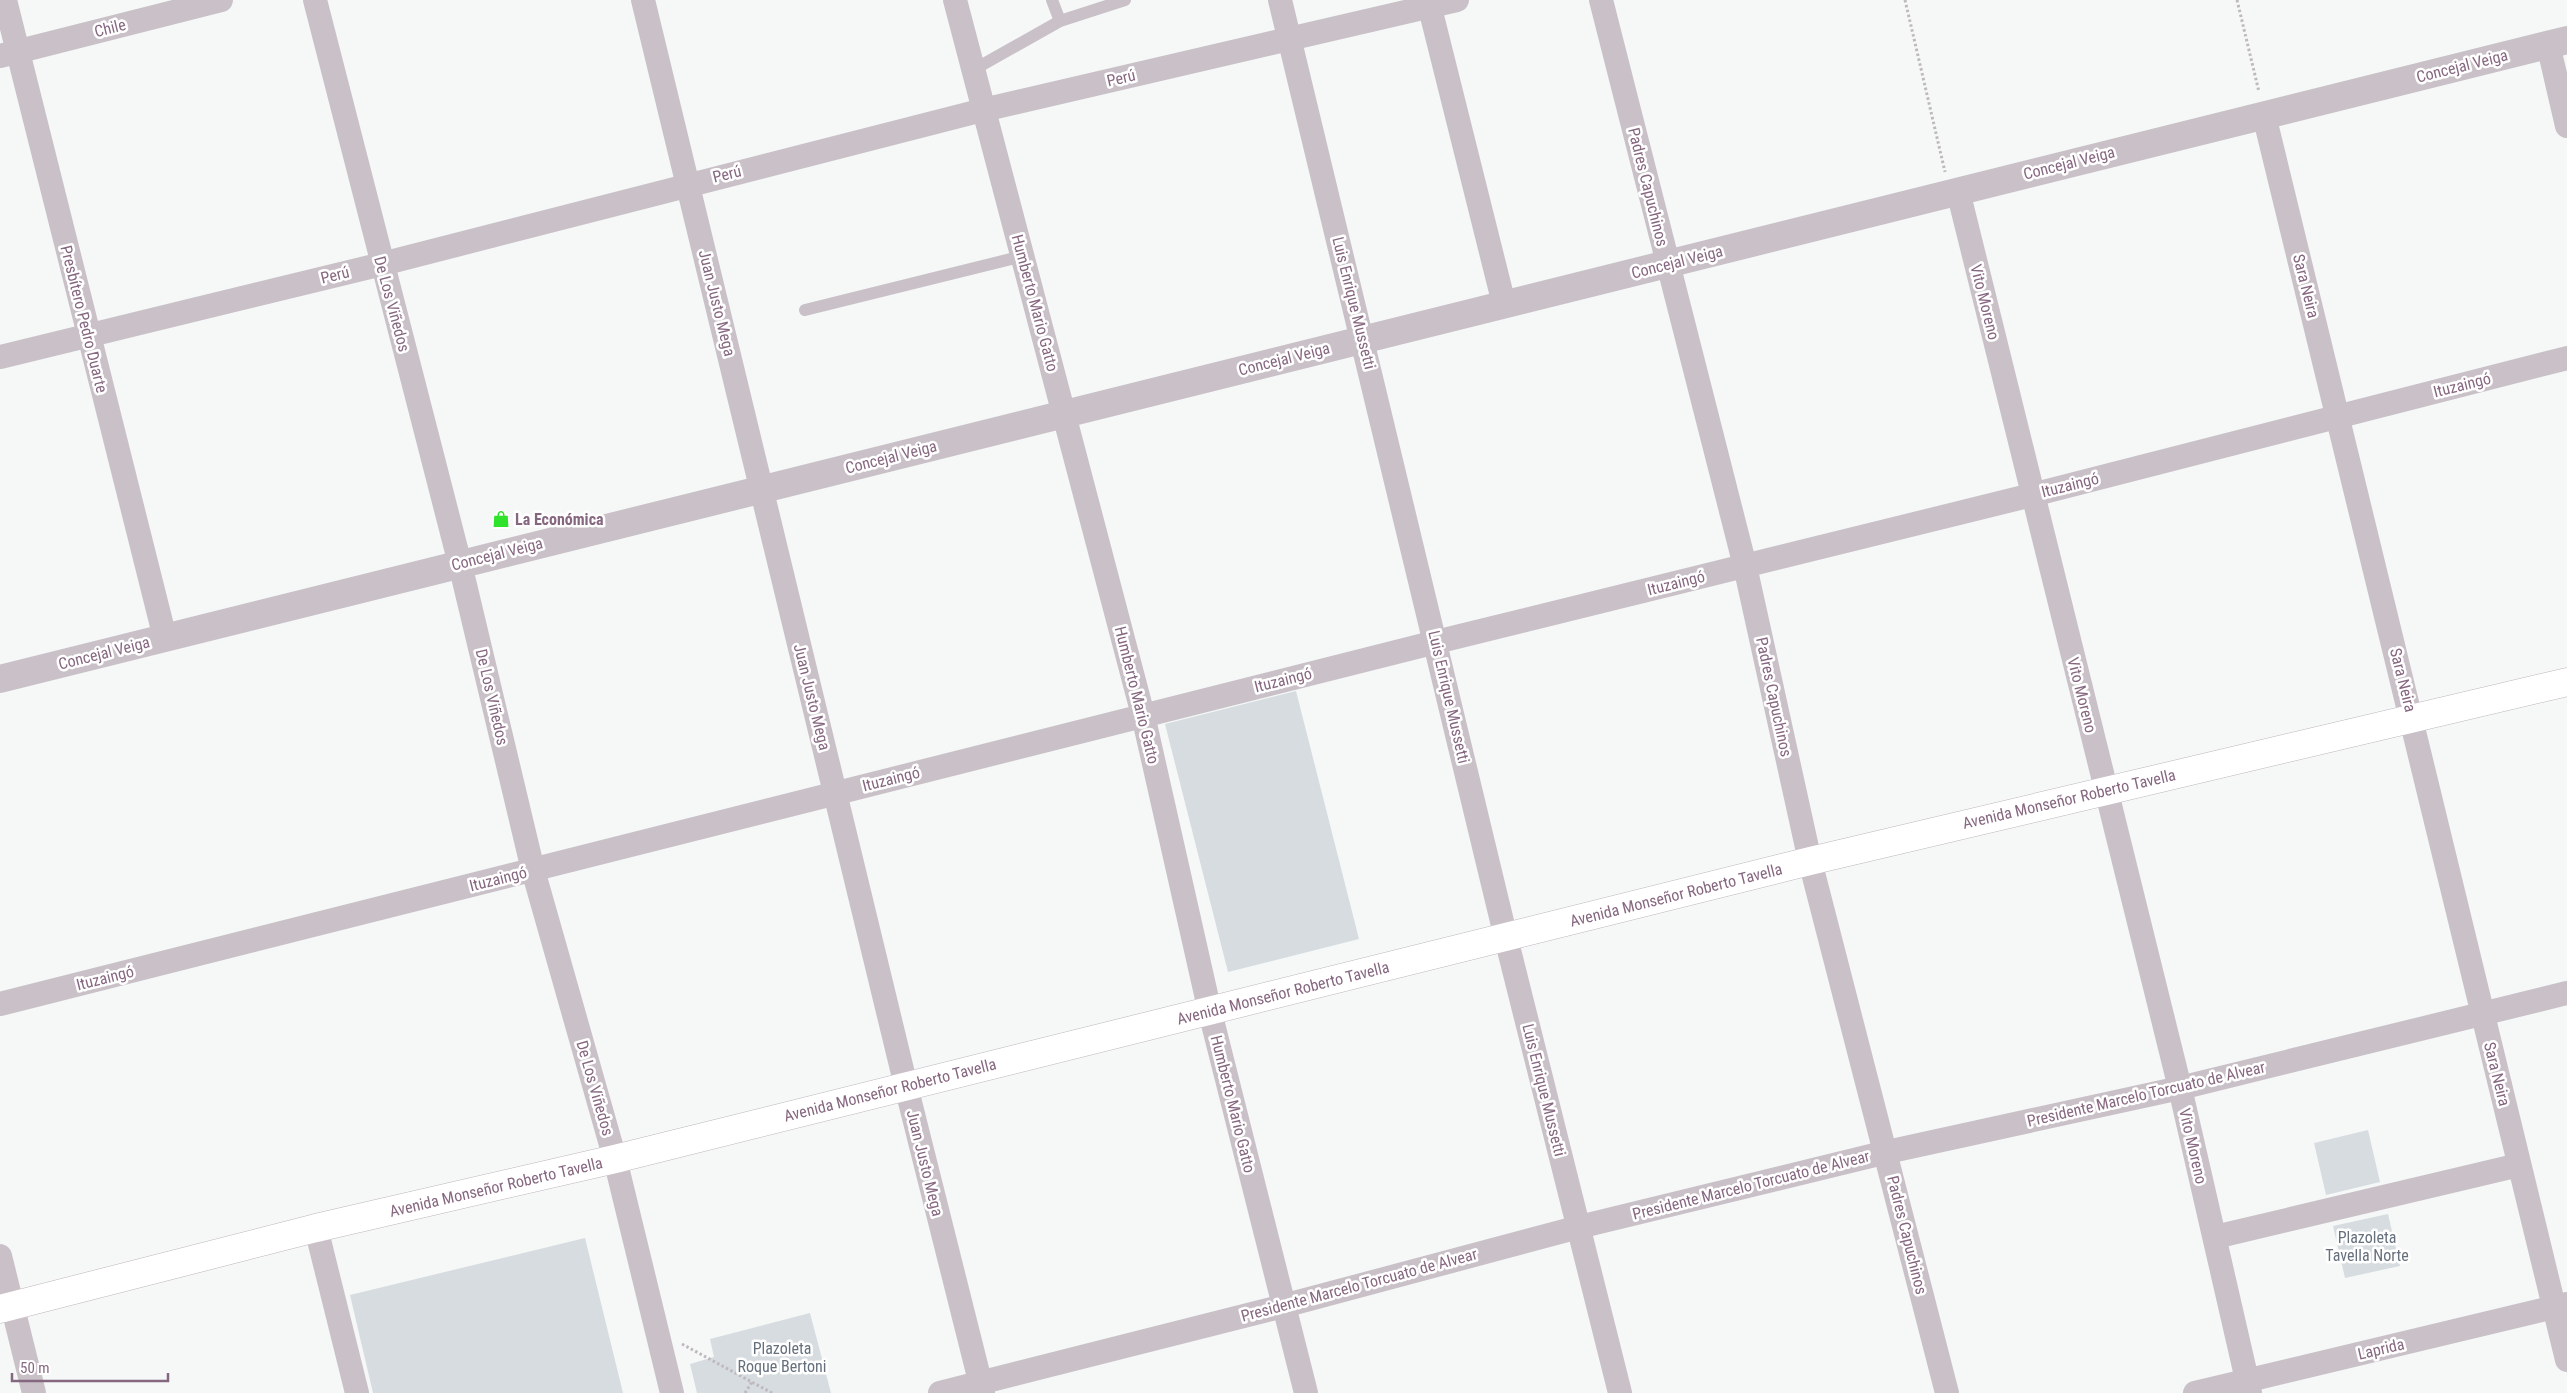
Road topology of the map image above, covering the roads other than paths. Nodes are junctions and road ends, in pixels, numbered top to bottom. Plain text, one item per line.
1 (5, 0) edge
2 (221, 0) edge
3 (315, 0) edge
4 (643, 0) edge
5 (955, 0) edge
6 (1052, 0) edge
7 (1125, 0) edge
8 (1280, 0) edge
9 (1457, 0) edge
10 (1601, 0) edge
11 (1429, 3) edge
12 (1060, 21) junction
13 (1290, 40) junction
14 (2558, 42) edge
15 (9, 54) edge
16 (973, 70) junction
17 (983, 110) junction
18 (2264, 115) junction
19 (2567, 126) edge
20 (688, 184) junction
21 (1958, 191) junction
22 (1023, 256) junction
23 (382, 264) junction
24 (1668, 264) junction
25 (1504, 304) junction
26 (805, 310) dead end
27 (88, 335) junction
28 (1363, 339) junction
29 (0, 357) edge
30 (2567, 358) edge
31 (1065, 414) junction
32 (2338, 416) junction
33 (762, 489) junction
34 (2032, 495) junction
35 (460, 564) junction
36 (1745, 566) junction
37 (165, 638) junction
38 (1436, 642) junction
39 (0, 679) edge
40 (2567, 682) edge
41 (1143, 715) junction
42 (2412, 717) junction
43 (2106, 790) junction
44 (836, 793) junction
45 (1810, 861) junction
46 (533, 870) junction
47 (1506, 938) junction
48 (2567, 994) edge
49 (0, 1004) edge
50 (1210, 1012) junction
51 (2483, 1015) junction
52 (906, 1086) junction
53 (2180, 1088) junction
54 (1886, 1152) junction
55 (615, 1159) junction
56 (2519, 1165) junction
57 (1578, 1227) junction
58 (316, 1228) junction
59 (2215, 1237) junction
60 (0, 1256) edge
61 (1283, 1306) junction
62 (2561, 1306) edge
63 (6, 1307) edge
64 (2567, 1360) edge
65 (2249, 1387) edge
66 (982, 1388) edge
67 (34, 1393) edge
68 (357, 1393) edge
69 (672, 1393) edge
70 (940, 1393) edge
71 (1306, 1393) edge
72 (1620, 1393) edge
73 (1947, 1393) edge
74 (2195, 1393) edge

1 - 15 street, Presbítero Pedro Duarte
2 - 15 street, Chile
3 - 23 street, De Los Viñedos
4 - 20 street, Juan Justo Mega
5 - 16 street, Humberto Mario Gatto
6 - 12 lane
7 - 12 lane
8 - 13 street, Luis Enrique Mussetti
9 - 11 street, Perú
10 - 24 street, Padres Capuchinos
11 - 13 street, Perú
11 - 25 street
12 - 16 lane
13 - 17 street, Perú
13 - 28 street, Luis Enrique Mussetti
14 - 18 street, Concejal Veiga
14 - 19 street
15 - 27 street, Presbítero Pedro Duarte
16 - 17 street, Humberto Mario Gatto
17 - 20 street, Perú
17 - 22 street, Humberto Mario Gatto
18 - 21 street, Concejal Veiga
18 - 32 street, Sara Neira
20 - 23 street, Perú
20 - 33 street, Juan Justo Mega
21 - 24 street, Concejal Veiga
21 - 34 street, Vito Moreno
22 - 26 lane
22 - 31 street, Humberto Mario Gatto
23 - 27 street, Perú
23 - 35 street, De Los Viñedos
24 - 25 street, Concejal Veiga
24 - 36 street, Padres Capuchinos
25 - 28 street, Concejal Veiga
27 - 29 street, Perú
27 - 37 street, Presbítero Pedro Duarte
28 - 31 street, Concejal Veiga
28 - 38 street, Luis Enrique Mussetti
30 - 32 street, Ituzaingó
31 - 33 street, Concejal Veiga
31 - 41 street, Humberto Mario Gatto
32 - 34 street, Ituzaingó
32 - 42 street, Sara Neira
33 - 35 street, Concejal Veiga
33 - 44 street, Juan Justo Mega
34 - 36 street, Ituzaingó
34 - 43 street, Vito Moreno
35 - 37 street, Concejal Veiga
35 - 46 street, De Los Viñedos
36 - 38 street, Ituzaingó
36 - 45 street, Padres Capuchinos
37 - 39 street, Concejal Veiga
38 - 41 street, Ituzaingó
38 - 47 street, Luis Enrique Mussetti
40 - 42 main road, Avenida Monseñor Roberto Tavella
41 - 44 street, Ituzaingó
41 - 50 street, Humberto Mario Gatto
42 - 43 main road, Avenida Monseñor Roberto Tavella
42 - 51 street, Sara Neira
43 - 45 main road, Avenida Monseñor Roberto Tavella
43 - 53 street, Vito Moreno
44 - 46 street, Ituzaingó
44 - 52 street, Juan Justo Mega
45 - 47 main road, Avenida Monseñor Roberto Tavella
45 - 54 street, Padres Capuchinos
46 - 49 street, Ituzaingó
46 - 55 street, De Los Viñedos
47 - 50 main road, Avenida Monseñor Roberto Tavella
47 - 57 street, Luis Enrique Mussetti
48 - 51 street, Presidente Marcelo Torcuato de Alvear
50 - 52 main road, Avenida Monseñor Roberto Tavella
50 - 61 street, Humberto Mario Gatto
51 - 53 street, Presidente Marcelo Torcuato de Alvear
51 - 56 street, Sara Neira
52 - 55 main road, Avenida Monseñor Roberto Tavella
52 - 66 street, Juan Justo Mega
53 - 54 street, Presidente Marcelo Torcuato de Alvear
53 - 59 street, Vito Moreno
54 - 57 street, Presidente Marcelo Torcuato de Alvear
54 - 73 street, Padres Capuchinos
55 - 58 main road, Avenida Monseñor Roberto Tavella
55 - 69 street, De Los Viñedos
56 - 59 street
56 - 62 street, Sara Neira
57 - 61 street, Presidente Marcelo Torcuato de Alvear
57 - 72 street, Luis Enrique Mussetti
58 - 63 main road, Avenida Monseñor Roberto Tavella
58 - 68 street
59 - 65 street, Vito Moreno
60 - 63 street
61 - 66 street, Presidente Marcelo Torcuato de Alvear
61 - 71 street, Humberto Mario Gatto
62 - 64 street, Sara Neira
62 - 65 street, Laprida
63 - 67 street
65 - 74 street, Laprida
66 - 70 street, Presidente Marcelo Torcuato de Alvear

